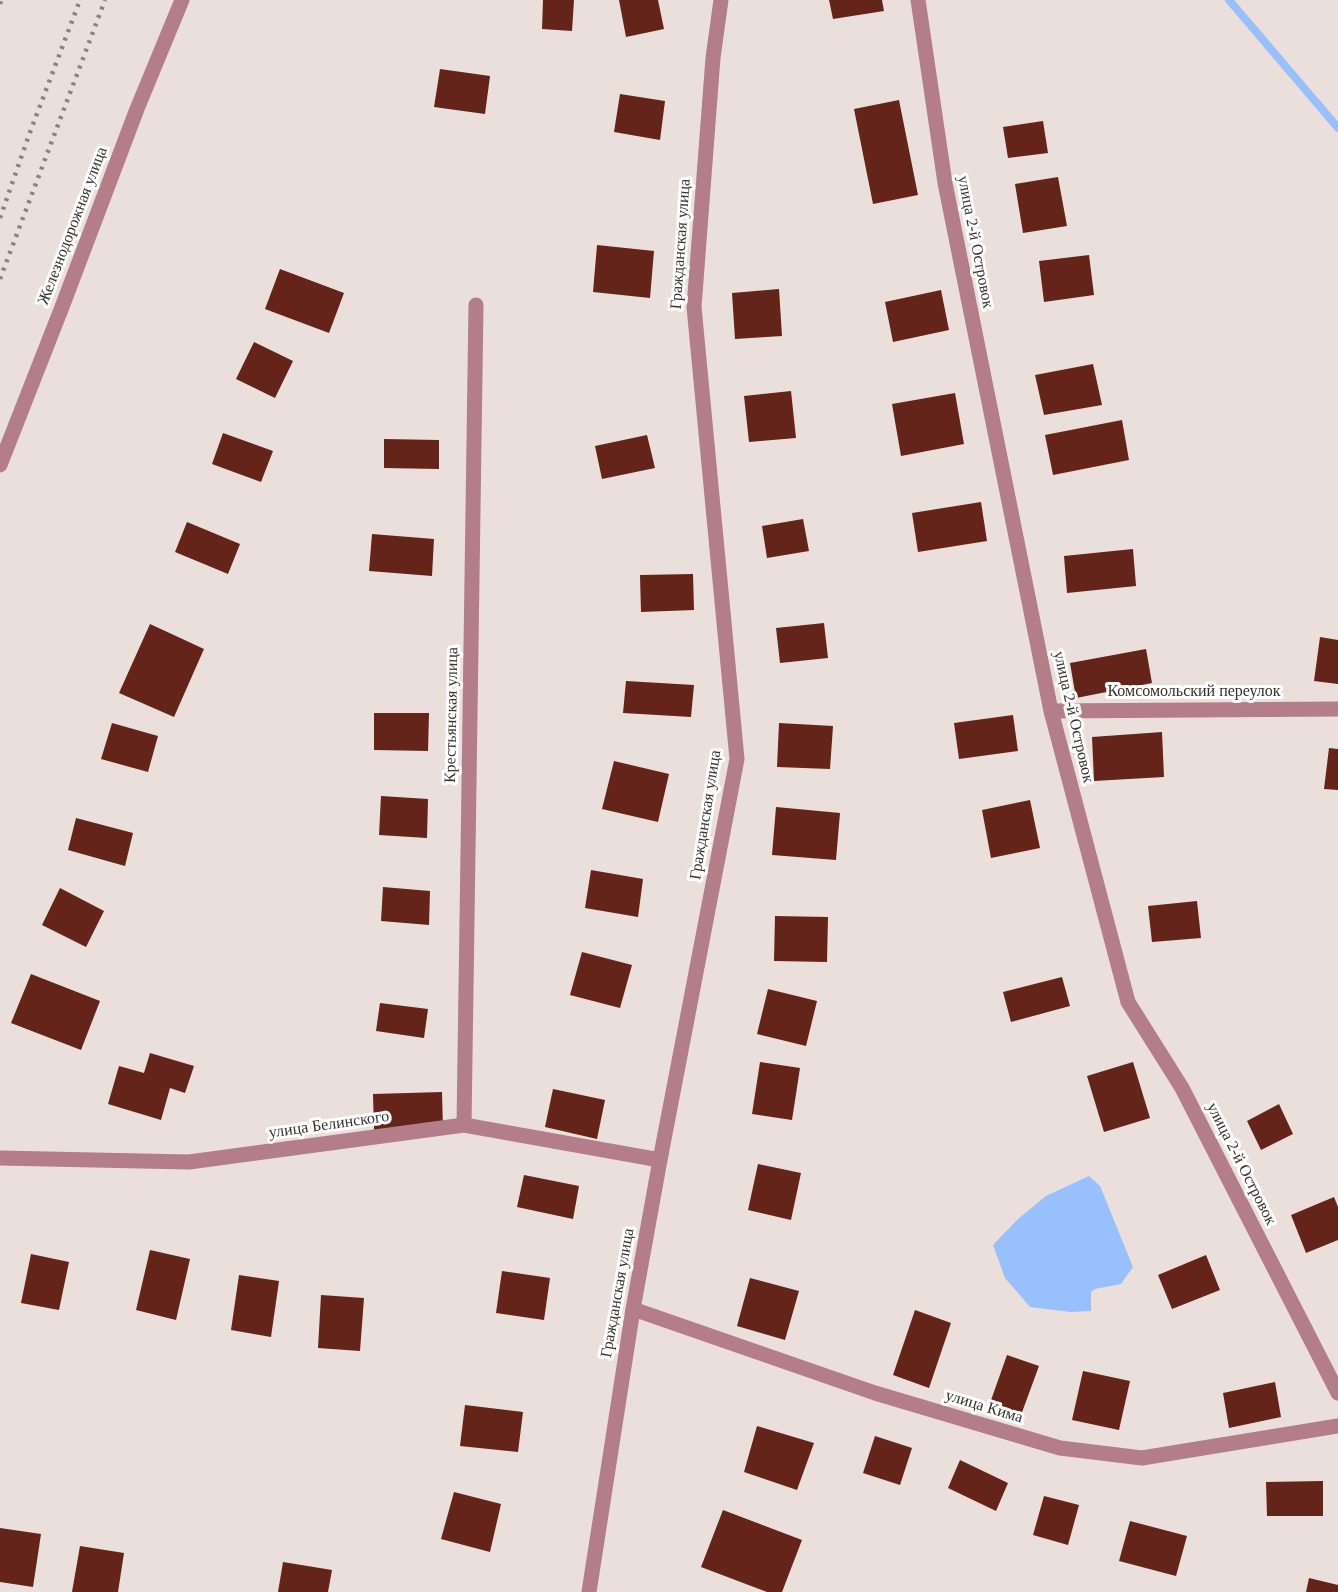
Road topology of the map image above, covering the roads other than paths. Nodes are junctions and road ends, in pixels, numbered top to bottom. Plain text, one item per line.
1 (182, 0) edge
2 (721, 0) edge
3 (918, 0) edge
4 (476, 305) dead end
5 (0, 465) edge
6 (1338, 709) edge
7 (1051, 711) junction
8 (464, 1125) junction
9 (0, 1158) edge
10 (660, 1160) junction
11 (633, 1309) junction
12 (1338, 1393) edge
13 (1338, 1426) edge
14 (589, 1592) edge

1 - 5 street, Железнодорожная улица
2 - 10 street, Гражданская улица
3 - 7 street, улица 2-й Островок
4 - 8 street, Крестьянская улица
6 - 7 street, Комсомольский переулок
7 - 12 street, улица 2-й Островок
8 - 9 street, улица Белинского
8 - 10 street, улица Белинского
10 - 11 street, Гражданская улица
11 - 13 street, улица Кима
11 - 14 street, Гражданская улица

